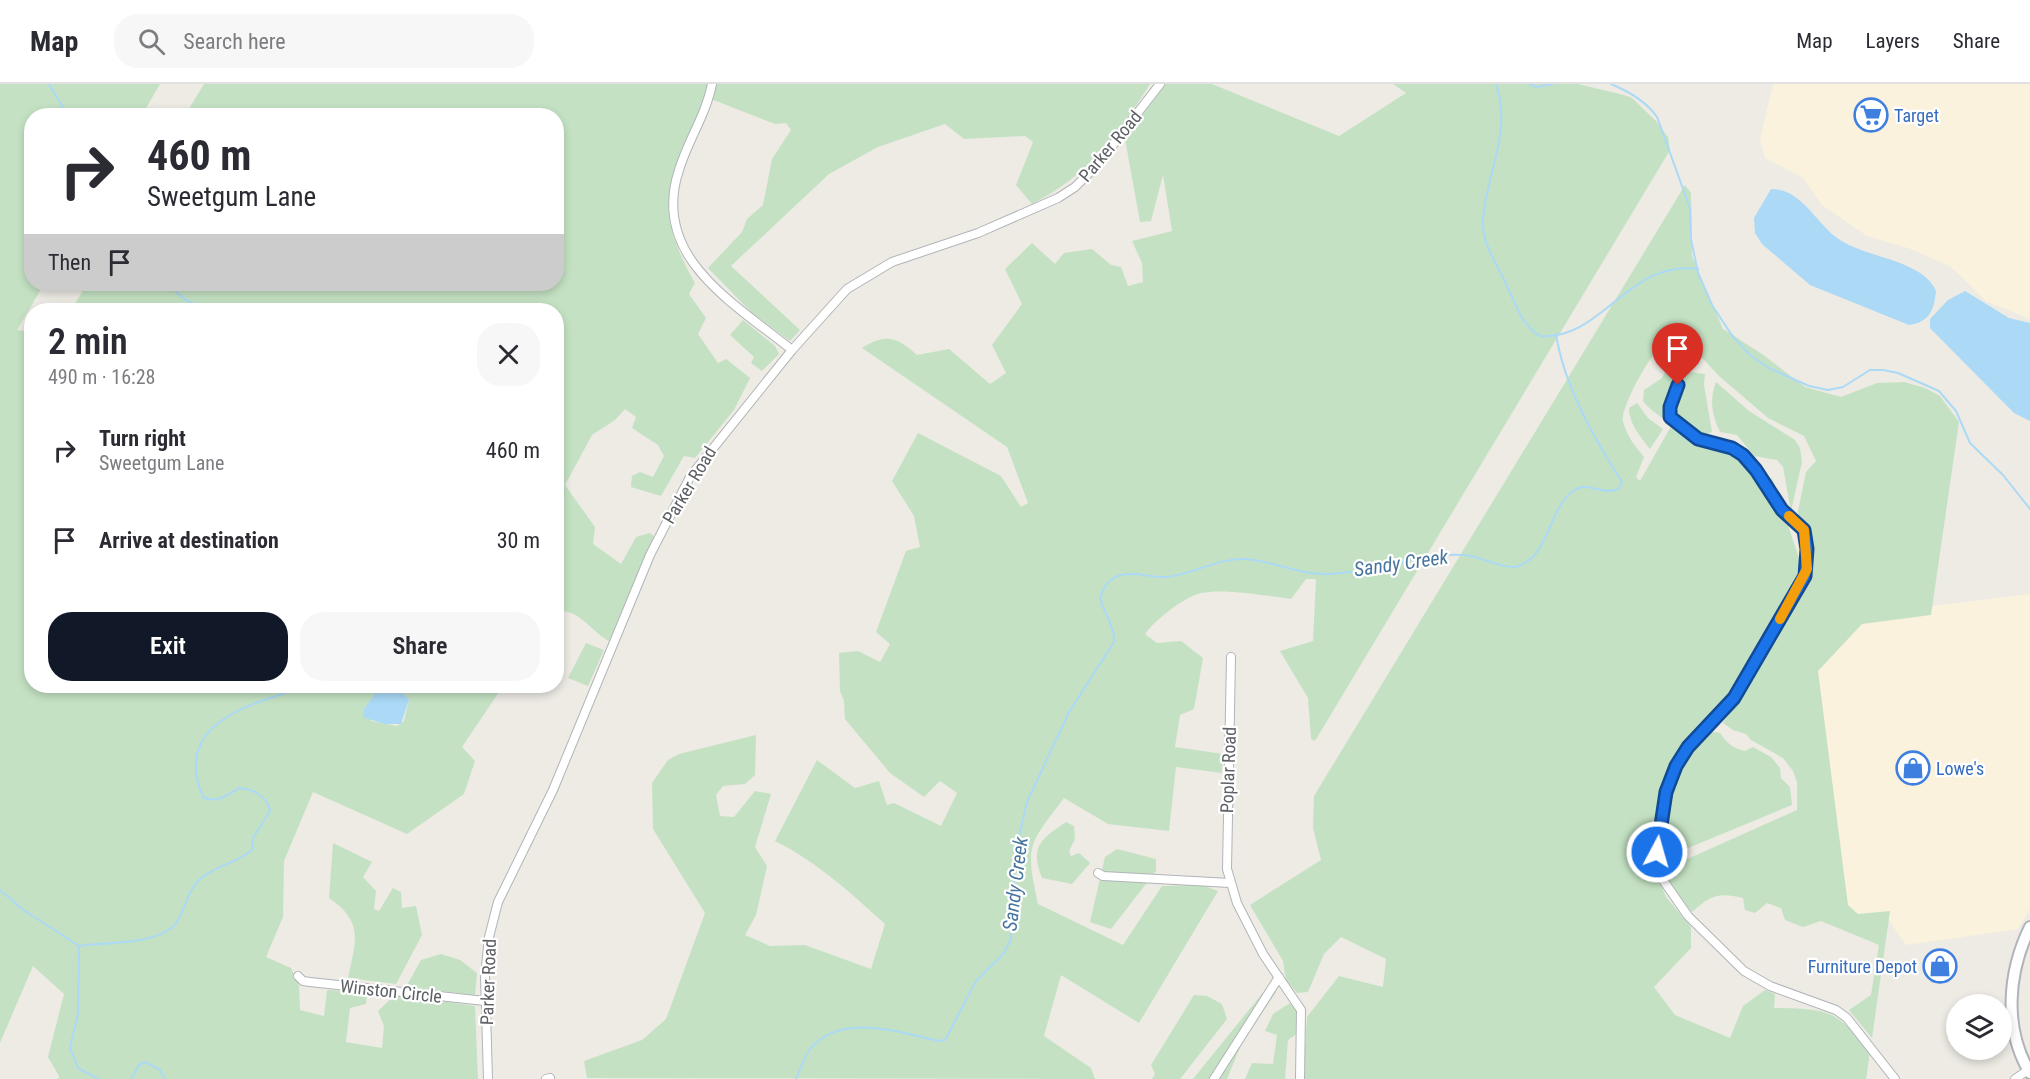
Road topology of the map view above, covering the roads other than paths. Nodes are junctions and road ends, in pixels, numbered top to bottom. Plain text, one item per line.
1 (712, 84) edge
2 (1160, 84) edge
3 (792, 350) junction
4 (1678, 385) dead end
5 (1231, 657) dead end
6 (1098, 873) dead end
7 (1230, 883) junction
8 (2030, 927) edge
9 (298, 976) dead end
10 (1279, 977) junction
11 (485, 1001) junction
12 (2029, 1071) edge
13 (488, 1079) edge
14 (1214, 1079) edge
15 (1300, 1079) edge
16 (1895, 1079) edge
17 (2015, 1079) edge

1 - 3 street
2 - 3 street, Parker Road
3 - 11 street, Parker Road
4 - 16 street
5 - 7 street, Poplar Road
6 - 7 street
7 - 10 street, Poplar Road
8 - 12 street
9 - 11 street, Winston Circle
10 - 14 street
10 - 15 street, Poplar Road
11 - 13 street, Parker Road
12 - 17 street

